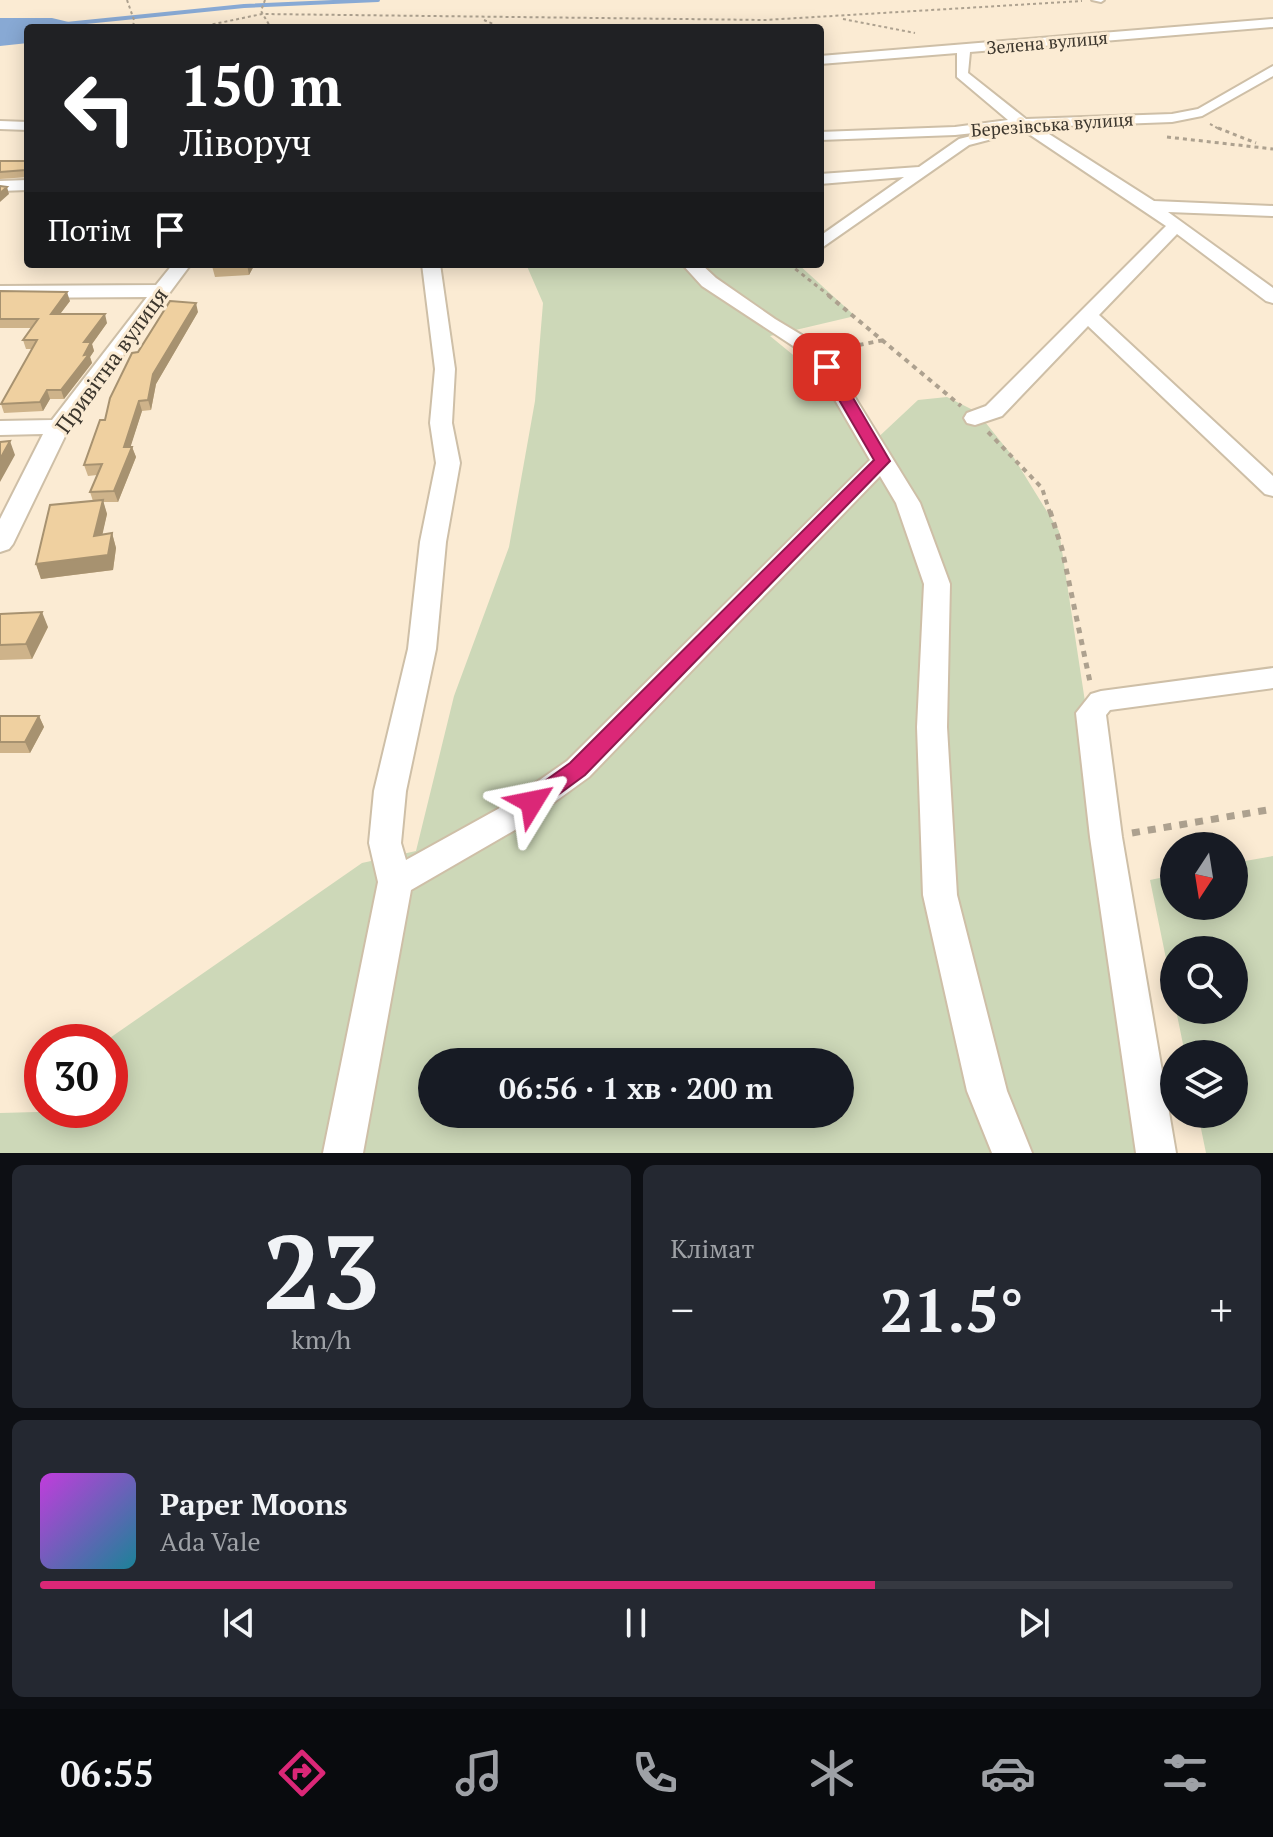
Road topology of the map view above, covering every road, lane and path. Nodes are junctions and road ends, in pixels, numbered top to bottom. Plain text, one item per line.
1 (127, 0) edge
2 (265, 0) edge
3 (1098, 0) edge
4 (262, 12) junction
5 (857, 15) junction
6 (479, 18) junction
7 (810, 18) junction
8 (875, 23) junction
9 (1273, 23) edge
10 (133, 24) edge
11 (212, 24) edge
12 (269, 24) edge
13 (493, 24) edge
14 (920, 35) dead end
15 (964, 50) junction
16 (913, 53) junction
17 (824, 60) edge
18 (1273, 70) edge
19 (1202, 112) junction
20 (1024, 123) junction
21 (0, 125) edge
22 (24, 126) edge
23 (1040, 134) junction
24 (1161, 135) dead end
25 (824, 136) edge
26 (1273, 147) edge
27 (926, 171) junction
28 (824, 179) edge
29 (24, 185) edge
30 (0, 186) edge
31 (1150, 206) junction
32 (1273, 211) edge
33 (1176, 226) junction
34 (824, 241) edge
35 (179, 268) edge
36 (432, 268) edge
37 (695, 268) edge
38 (794, 268) edge
39 (161, 291) junction
40 (0, 292) edge
41 (1273, 297) edge
42 (1088, 315) junction
43 (885, 340) junction
44 (818, 353) junction
45 (975, 418) junction
46 (58, 427) junction
47 (0, 428) edge
48 (882, 461) junction
49 (1273, 489) edge
50 (0, 544) edge
51 (1273, 678) edge
52 (1095, 705) junction
53 (1273, 809) edge
54 (1106, 837) junction
55 (395, 882) junction
56 (343, 1153) edge
57 (1012, 1153) edge
58 (1156, 1153) edge

1 - 10 path
2 - 4 path
3 - 5 path
4 - 6 path
4 - 11 path
4 - 12 path
5 - 7 path
5 - 8 path
6 - 7 path
6 - 13 path
7 - 8 path
8 - 14 path
8 - 16 path
9 - 15 street, Зелена вулиця
15 - 16 street, Зелена вулиця
15 - 20 street
16 - 17 street, Зелена вулиця
18 - 19 street, Березівська вулиця
19 - 20 street, Березівська вулиця
19 - 26 path
20 - 23 street
20 - 25 street, Березівська вулиця
21 - 22 street
23 - 27 street
23 - 31 street
24 - 26 path
27 - 28 street
27 - 34 street
29 - 30 street
31 - 32 street
31 - 33 street
33 - 41 street
33 - 42 street
35 - 39 street, Привітна вулиця
36 - 55 street
37 - 44 street
38 - 43 path
39 - 40 street
39 - 46 street, Привітна вулиця
42 - 45 street
42 - 49 street
43 - 44 path
43 - 45 path
44 - 48 street
45 - 52 path
46 - 47 street
46 - 50 street, Привітна вулиця
48 - 55 street
48 - 57 street
51 - 52 street
52 - 54 street
53 - 54 path
54 - 58 street
55 - 56 street

